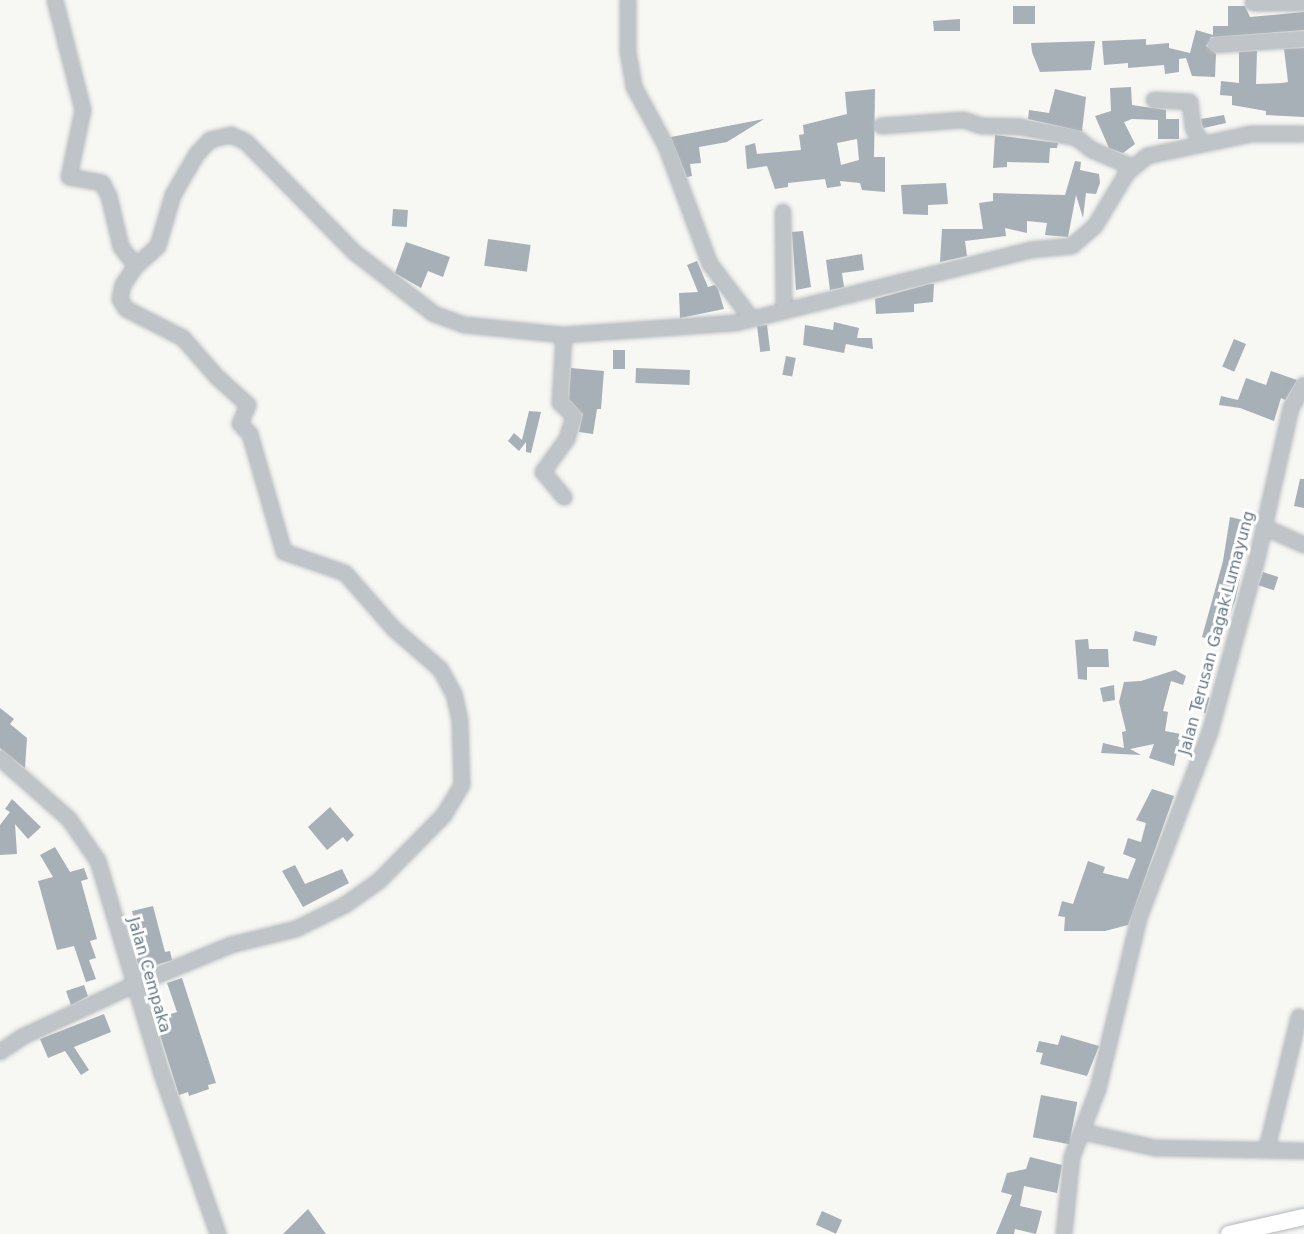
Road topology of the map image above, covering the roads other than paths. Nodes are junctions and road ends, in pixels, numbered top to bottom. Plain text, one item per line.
1 (55, 0) edge
2 (628, 0) edge
3 (1253, 3) dead end
4 (1304, 3) edge
5 (1304, 39) edge
6 (1215, 45) dead end
7 (1154, 100) dead end
8 (881, 126) dead end
9 (1304, 134) edge
10 (1199, 138) junction
11 (1132, 166) junction
12 (783, 212) dead end
13 (136, 266) junction
14 (784, 311) junction
15 (751, 318) junction
16 (564, 335) junction
17 (1304, 385) edge
18 (564, 497) dead end
19 (1264, 527) junction
20 (1304, 545) edge
21 (1, 762) edge
22 (132, 977) junction
23 (1299, 1017) dead end
24 (0, 1052) edge
25 (1083, 1132) junction
26 (1267, 1148) junction
27 (1304, 1151) edge
28 (1304, 1217) edge
29 (218, 1234) edge
30 (1064, 1234) edge
31 (1229, 1234) edge

1 - 13 street
2 - 15 street
3 - 4 street
5 - 6 street
7 - 10 street
8 - 11 street
9 - 10 street
10 - 11 street
11 - 14 street
12 - 14 street
13 - 16 street
13 - 22 street
14 - 15 street
15 - 16 street
16 - 18 street
17 - 19 street, Jalan Terusan Gagak Lumayung
19 - 20 street
19 - 25 street, Jalan Terusan Gagak Lumayung
21 - 22 street, Jalan Cempaka
22 - 24 street
22 - 29 street, Jalan Cempaka
23 - 26 street
25 - 26 street
25 - 30 street, Jalan Terusan Gagak Lumayung
26 - 27 street
28 - 31 main road

